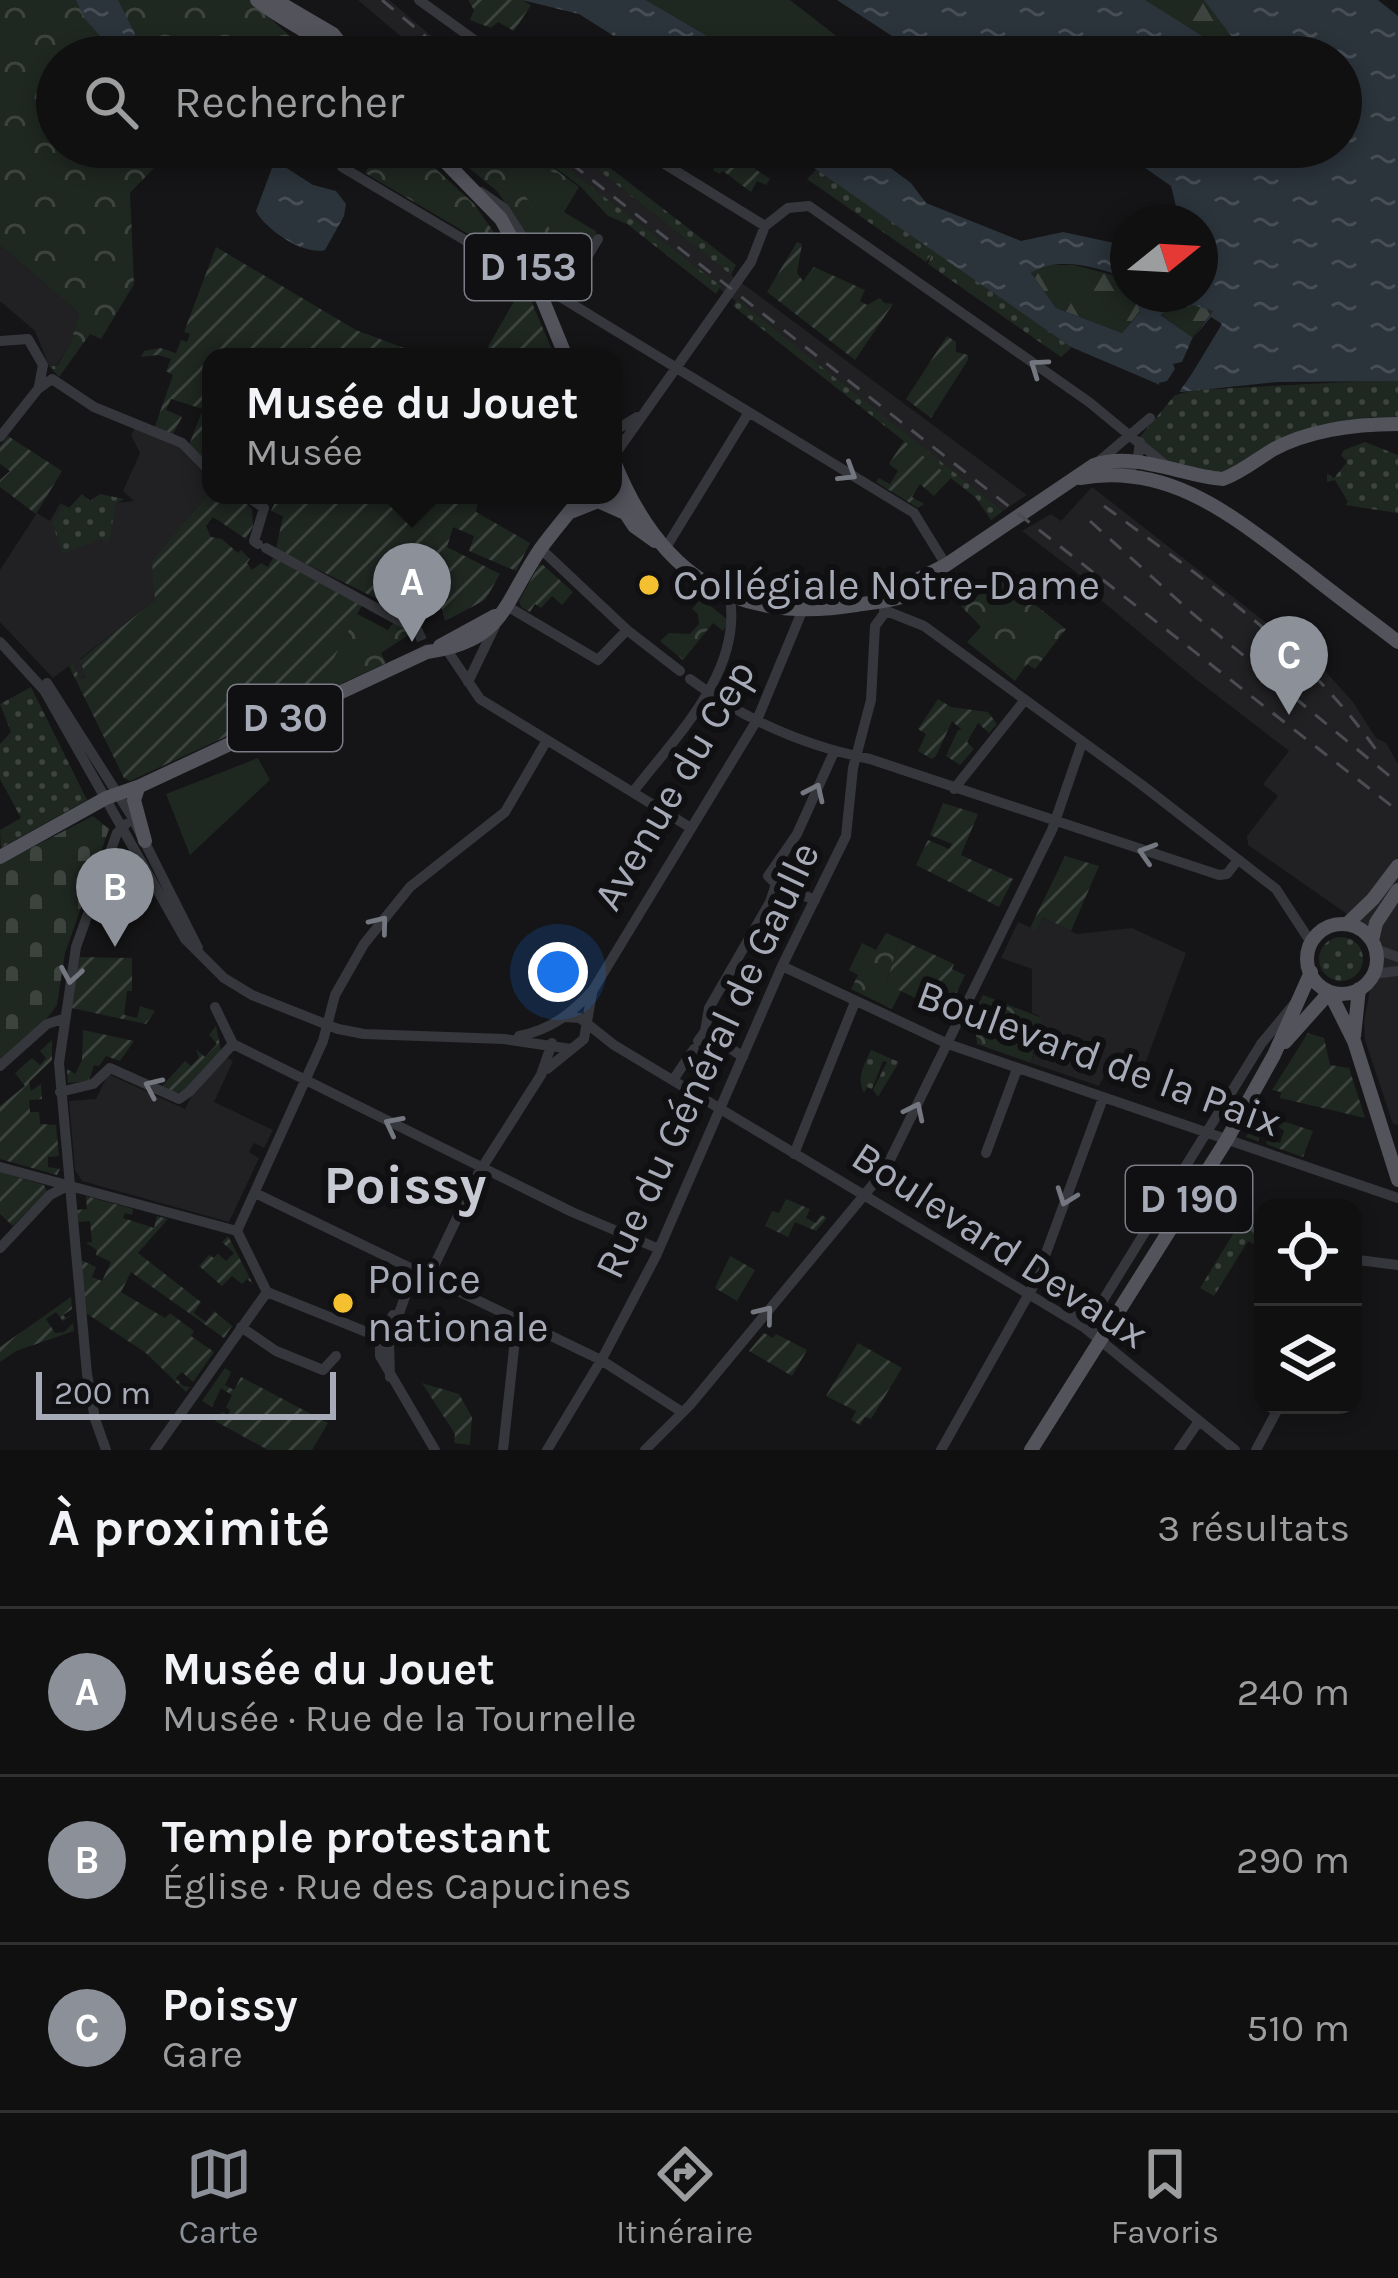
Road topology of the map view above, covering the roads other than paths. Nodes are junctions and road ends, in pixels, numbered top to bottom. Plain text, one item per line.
1 (256, 0) edge
2 (274, 0) edge
3 (419, 0) edge
4 (318, 36) edge
5 (331, 36) edge
6 (469, 36) edge
7 (344, 168) edge
8 (452, 168) edge
9 (671, 168) edge
10 (473, 188) junction
11 (765, 226) junction
12 (598, 239) dead end
13 (535, 281) junction
14 (562, 298) junction
15 (0, 340) edge
16 (562, 348) edge
17 (676, 368) junction
18 (38, 389) junction
19 (644, 412) junction
20 (748, 412) junction
21 (1150, 418) dead end
22 (1398, 424) edge
23 (622, 425) edge
24 (0, 436) edge
25 (1135, 440) junction
26 (622, 445) edge
27 (1137, 463) junction
28 (202, 464) edge
29 (1095, 470) junction
30 (1171, 470) junction
31 (1231, 476) junction
32 (622, 480) edge
33 (258, 504) edge
34 (576, 504) edge
35 (591, 504) edge
36 (605, 504) edge
37 (619, 504) edge
38 (623, 512) junction
39 (569, 513) junction
40 (1231, 514) junction
41 (662, 546) junction
42 (541, 549) junction
43 (946, 565) junction
44 (897, 596) junction
45 (730, 598) junction
46 (875, 605) junction
47 (803, 609) junction
48 (502, 614) junction
49 (918, 623) junction
50 (417, 629) tunnel mouth
51 (627, 630) junction
52 (0, 632) edge
53 (466, 640) junction
54 (0, 642) edge
55 (1398, 643) edge
56 (432, 649) junction
57 (477, 659) junction
58 (468, 682) junction
59 (708, 692) junction
60 (1024, 701) junction
61 (757, 720) junction
62 (547, 740) junction
63 (1082, 743) junction
64 (834, 752) junction
65 (856, 757) junction
66 (139, 787) junction
67 (954, 789) junction
68 (632, 792) junction
69 (113, 800) junction
70 (1054, 821) junction
71 (129, 823) junction
72 (691, 828) junction
73 (145, 841) junction
74 (0, 857) edge
75 (1237, 861) junction
76 (1398, 866) edge
77 (776, 884) junction
78 (1398, 890) edge
79 (815, 900) junction
80 (1348, 923) junction
81 (1312, 944) junction
82 (1374, 945) junction
83 (1398, 957) edge
84 (207, 964) junction
85 (782, 966) junction
86 (1398, 971) edge
87 (1311, 972) junction
88 (1373, 974) junction
89 (1359, 989) junction
90 (592, 990) junction
91 (1329, 995) junction
92 (855, 1001) junction
93 (1295, 1003) junction
94 (215, 1007) dead end
95 (62, 1019) junction
96 (560, 1020) junction
97 (585, 1025) junction
98 (328, 1027) junction
99 (504, 1039) junction
100 (1354, 1041) junction
101 (528, 1042) junction
102 (553, 1043) junction
103 (233, 1044) junction
104 (948, 1044) junction
105 (614, 1045) junction
106 (695, 1045) junction
107 (575, 1047) junction
108 (1274, 1055) junction
109 (743, 1057) junction
110 (0, 1066) edge
111 (1017, 1069) junction
112 (542, 1071) junction
113 (305, 1080) junction
114 (673, 1080) junction
115 (60, 1092) junction
116 (1103, 1098) junction
117 (720, 1109) junction
118 (1206, 1135) junction
119 (1226, 1141) junction
120 (986, 1153) dead end
121 (794, 1154) junction
122 (486, 1164) junction
123 (0, 1167) edge
124 (1398, 1180) edge
125 (67, 1186) junction
126 (255, 1193) junction
127 (866, 1195) junction
128 (1398, 1198) edge
129 (237, 1231) junction
130 (0, 1248) edge
131 (659, 1249) junction
132 (1398, 1264) edge
133 (1362, 1265) edge
134 (424, 1275) junction
135 (267, 1292) junction
136 (1029, 1294) junction
137 (1100, 1305) junction
138 (1070, 1318) junction
139 (517, 1321) junction
140 (241, 1328) junction
141 (384, 1339) junction
142 (1100, 1341) junction
143 (336, 1356) dead end
144 (602, 1360) junction
145 (682, 1412) junction
146 (1275, 1414) edge
147 (1199, 1421) junction
148 (106, 1450) edge
149 (155, 1450) edge
150 (435, 1450) edge
151 (503, 1450) edge
152 (548, 1450) edge
153 (645, 1450) edge
154 (940, 1450) edge
155 (1031, 1450) edge
156 (1179, 1450) edge
157 (1235, 1450) edge
158 (1256, 1450) edge

1 - 4 main road
2 - 5 main road
3 - 6 street
7 - 13 street
8 - 10 main road, D 153
9 - 11 street
10 - 13 main road, D 153
10 - 14 street
11 - 17 street
25 -> 11 street
12 - 14 street
13 - 14 street
13 - 16 main road, D 153
14 - 17 street
15 - 18 street
17 - 19 street
17 - 20 street
18 - 24 street
18 - 28 street
19 - 23 street
19 - 26 street
20 - 41 street
20 -> 43 street
21 - 25 street
22 - 31 main road
25 - 27 street
25 - 29 street
25 - 30 street
27 - 29 main road
27 - 30 main road
29 - 40 main road
29 - 43 main road
30 - 31 main road
31 - 40 main road
32 - 41 main road
33 - 50 street
34 - 39 main road, D 30
35 - 39 main road
36 - 38 main road
37 - 38 main road
38 - 41 main road
39 - 42 main road, D 30
40 - 55 main road
41 - 45 main road
42 - 48 main road, D 30
42 - 51 street
43 - 44 main road
44 - 46 main road
44 - 49 street
45 - 47 main road
45 - 59 street
46 - 47 main road
46 - 49 street
46 - 65 street, Rue du Général de Gaulle
47 - 61 street, Avenue du Cep
48 - 51 street
48 - 53 main road, D 30
48 - 57 street
49 - 60 street
51 - 59 street
52 - 69 street
53 - 56 main road, D 30
53 - 57 street
53 - 58 street
54 - 69 street
56 - 58 street
56 - 66 main road, D 30
57 - 58 street
58 - 62 street
59 - 61 street
59 - 68 street
60 - 63 street
60 - 67 street
61 - 64 street
61 - 72 street, Avenue du Cep
62 - 68 street
98 -> 62 street
63 - 70 street
63 - 75 street
64 - 65 street
77 -> 64 street
65 - 67 street
65 - 79 street, Rue du Général de Gaulle
66 - 69 main road, D 30
66 - 73 main road
67 - 70 street
68 - 72 street
69 - 71 street
69 - 74 main road, D 30
75 -> 70 street
70 - 104 street
71 - 73 street
71 - 84 street
71 -> 95 street
72 - 90 street, Avenue du Cep
73 - 84 street
75 - 81 street
76 - 80 main road
77 - 79 street
77 - 106 street
78 - 82 main road
79 - 85 street, Rue du Général de Gaulle
80 - 81 main road
80 - 82 main road
81 - 87 main road
82 - 83 street
82 - 88 main road
84 - 98 street
85 - 92 street, Boulevard de la Paix
85 - 109 street, Rue du Général de Gaulle
86 - 88 street
87 - 91 main road
87 - 93 main road
88 - 89 main road
89 - 91 main road
89 - 100 main road
90 - 96 street, Avenue du Cep
90 - 97 street, Avenue du Cep
91 - 100 main road
91 - 108 main road, D 190
92 - 104 street, Boulevard de la Paix
92 - 121 street
93 - 108 main road
93 - 118 street
94 - 103 street
95 - 110 street
95 - 115 street
96 - 97 street
96 - 99 street
96 - 102 street
97 - 105 street, Boulevard Devaux
97 - 107 street
98 - 99 street
98 - 113 street
99 - 101 street
100 - 124 main road
101 - 102 street
101 - 112 street
102 - 107 street
102 - 112 street
103 - 113 street
103 -> 115 street
104 - 111 street, Boulevard de la Paix
127 -> 104 street
105 - 107 street
105 - 114 street, Boulevard Devaux
106 - 109 street
106 - 114 street
107 - 112 street
108 - 119 main road, D 190
109 - 117 street, Rue du Général de Gaulle
111 - 116 street, Boulevard de la Paix
111 - 120 street
112 - 122 street
122 -> 113 street
113 - 126 street
114 - 117 street, Boulevard Devaux
115 - 125 street
116 - 118 street, Boulevard de la Paix
116 -> 136 street
117 - 121 street, Boulevard Devaux
117 - 131 street, Rue du Général de Gaulle
118 - 119 street, Boulevard de la Paix
118 - 137 street
119 - 128 street, Boulevard de la Paix
119 - 142 main road, D 190
121 - 127 street, Boulevard Devaux
122 - 131 street
122 - 134 street
123 - 125 street
125 - 129 street
125 - 130 street
125 - 148 street
126 - 129 street
126 - 134 street
127 - 136 street, Boulevard Devaux
145 -> 127 street
129 - 135 street
131 - 144 street, Rue du Général de Gaulle
132 - 133 street
134 - 139 street
134 - 141 street
135 - 140 street
135 - 141 street
136 - 138 street, Boulevard Devaux
136 - 154 street
137 - 138 street
137 - 142 street
138 - 142 street, Boulevard Devaux
139 - 144 street
139 - 151 street
140 - 143 street
140 - 149 street
141 - 150 street
142 - 147 street, Boulevard Devaux
142 - 155 main road, D 190
144 - 145 street
144 - 152 street, Rue du Général de Gaulle
145 - 153 street
146 - 158 street
147 - 156 street
147 - 157 street, Boulevard Devaux

